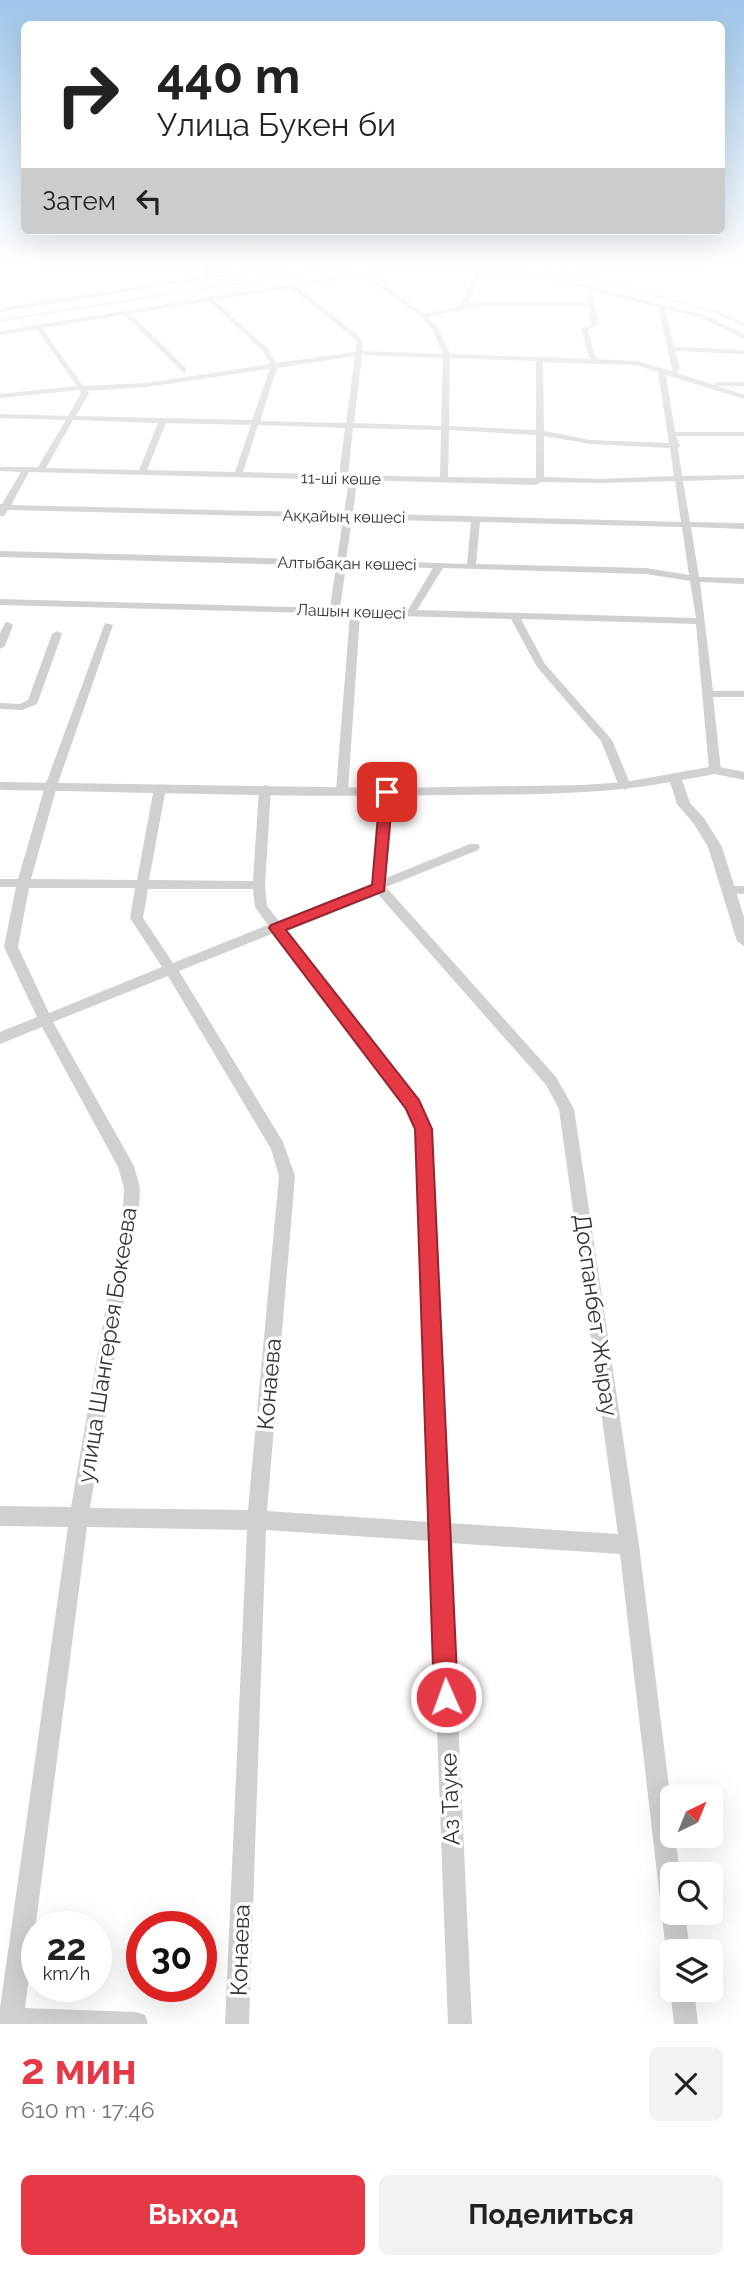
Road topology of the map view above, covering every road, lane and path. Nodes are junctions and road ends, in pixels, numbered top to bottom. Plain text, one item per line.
1 (60, 357) edge
2 (170, 357) edge
3 (270, 357) edge
4 (316, 357) edge
5 (359, 357) edge
6 (447, 357) edge
7 (526, 357) edge
8 (674, 357) edge
9 (539, 358) junction
10 (593, 359) joint
11 (272, 362) junction
12 (184, 371) junction
13 (662, 372) junction
14 (674, 373) junction
15 (705, 384) junction
16 (744, 384) edge
17 (83, 389) junction
18 (0, 396) edge
19 (744, 397) edge
20 (0, 416) edge
21 (72, 418) junction
22 (162, 422) junction
23 (255, 424) junction
24 (351, 426) junction
25 (446, 428) junction
26 (541, 433) junction
27 (674, 434) junction
28 (744, 434) edge
29 (676, 446) junction
30 (0, 469) edge
31 (26, 470) junction
32 (41, 470) junction
33 (142, 472) junction
34 (239, 476) junction
35 (680, 477) junction
36 (744, 477) edge
37 (348, 478) junction
38 (540, 479) junction
39 (444, 480) junction
40 (1, 510) edge
41 (347, 516) junction
42 (476, 519) junction
43 (688, 526) junction
44 (744, 526) edge
45 (0, 554) edge
46 (340, 563) junction
47 (440, 565) junction
48 (471, 566) junction
49 (694, 579) junction
50 (744, 581) edge
51 (0, 602) edge
52 (335, 610) junction
53 (355, 611) junction
54 (411, 613) junction
55 (514, 615) junction
56 (701, 621) junction
57 (8, 625) dead end
58 (108, 625) dead end
59 (57, 634) dead end
60 (1, 640) edge
61 (710, 694) junction
62 (744, 694) edge
63 (0, 706) edge
64 (715, 770) junction
65 (744, 776) edge
66 (675, 777) junction
67 (0, 786) edge
68 (51, 786) junction
69 (625, 786) junction
70 (160, 788) junction
71 (265, 789) junction
72 (342, 790) junction
73 (387, 792) junction
74 (474, 847) dead end
75 (0, 883) edge
76 (144, 883) junction
77 (23, 884) junction
78 (259, 885) junction
79 (379, 887) junction
80 (728, 890) junction
81 (744, 890) edge
82 (276, 928) junction
83 (744, 941) edge
84 (171, 970) junction
85 (45, 1020) junction
86 (0, 1038) edge
87 (0, 1516) edge
88 (79, 1517) junction
89 (257, 1520) junction
90 (439, 1534) junction
91 (629, 1545) junction
92 (667, 1862) edge
93 (683, 2002) edge
94 (5, 2020) edge
95 (136, 2024) edge
96 (237, 2024) edge
97 (460, 2024) edge
98 (686, 2024) edge

1 - 17 street
2 - 12 street
3 - 11 street
4 - 11 street
5 - 24 street
6 - 25 street
7 - 9 street
8 - 14 street
9 - 10 street
9 - 26 street
10 - 13 street
11 - 12 street
11 - 17 street
11 - 23 street
12 - 17 street
13 - 14 street
13 - 27 street
14 - 15 street
15 - 16 street
15 - 19 street
17 - 18 street
17 - 21 street
20 - 21 street
21 - 22 street
21 - 32 street
22 - 23 street
22 - 33 street
23 - 24 street
23 - 34 street
24 - 25 street
24 - 37 street
25 - 26 street
25 - 39 street
26 - 29 street
26 - 38 street
27 - 28 street
27 - 29 street
29 - 35 street
30 - 31 street, 11-ші көше
31 - 32 street, 11-ші көше
31 - 40 street
32 - 33 street, 11-ші көше
33 - 34 street, 11-ші көше
34 - 37 street, 11-ші көше
35 - 36 street, 11-ші көше
35 - 38 street, 11-ші көше
35 - 43 street
37 - 39 street, 11-ші көше
37 - 41 street
38 - 39 street, 11-ші көше
40 - 41 street, Аққайың көшесі
41 - 42 street, Аққайың көшесі
41 - 46 street
42 - 43 street, Аққайың көшесі
42 - 48 street
43 - 44 street, Аққайың көшесі
43 - 49 street
45 - 46 street, Алтыбақан көшесі
46 - 47 street, Алтыбақан көшесі
46 - 52 street
47 - 48 street, Алтыбақан көшесі
47 - 54 street
48 - 49 street, Алтыбақан көшесі
49 - 50 street, Алтыбақан көшесі
49 - 56 street
51 - 52 street, Лашын көшесі
52 - 53 street, Лашын көшесі
53 - 54 street, Лашын көшесі
53 - 72 street
54 - 55 street, Лашын көшесі
55 - 56 street, Лашын көшесі
55 - 69 street
56 - 61 street
57 - 60 street
58 - 68 street, улица Шангерея Бокеева
59 - 63 street
61 - 62 street
61 - 64 street
64 - 65 street
64 - 66 street
66 - 69 street
66 - 80 street
67 - 68 street
68 - 70 street
68 - 77 street, улица Шангерея Бокеева
69 - 73 street
70 - 71 street
70 - 76 street, Конаева
71 - 72 street
71 - 78 street, Аз Тауке
72 - 73 street
73 - 79 street
74 - 79 street
75 - 77 street
76 - 77 street
76 - 78 street
76 - 84 street, Конаева
77 - 85 street, улица Шангерея Бокеева
78 - 82 street, Аз Тауке
79 - 82 street
79 - 91 street, Доспанбет Жырау
80 - 81 street
80 - 83 street
82 - 84 street
82 - 90 street, Аз Тауке
84 - 85 street
84 - 89 street, Конаева
85 - 86 street
85 - 88 street, улица Шангерея Бокеева
87 - 88 street
88 - 89 street
88 - 94 street, улица Шангерея Бокеева
89 - 90 street
89 - 96 street, Конаева
90 - 91 street
90 - 97 street, Аз Тауке
91 - 92 street, Доспанбет Жырау
93 - 98 street
94 - 95 street

